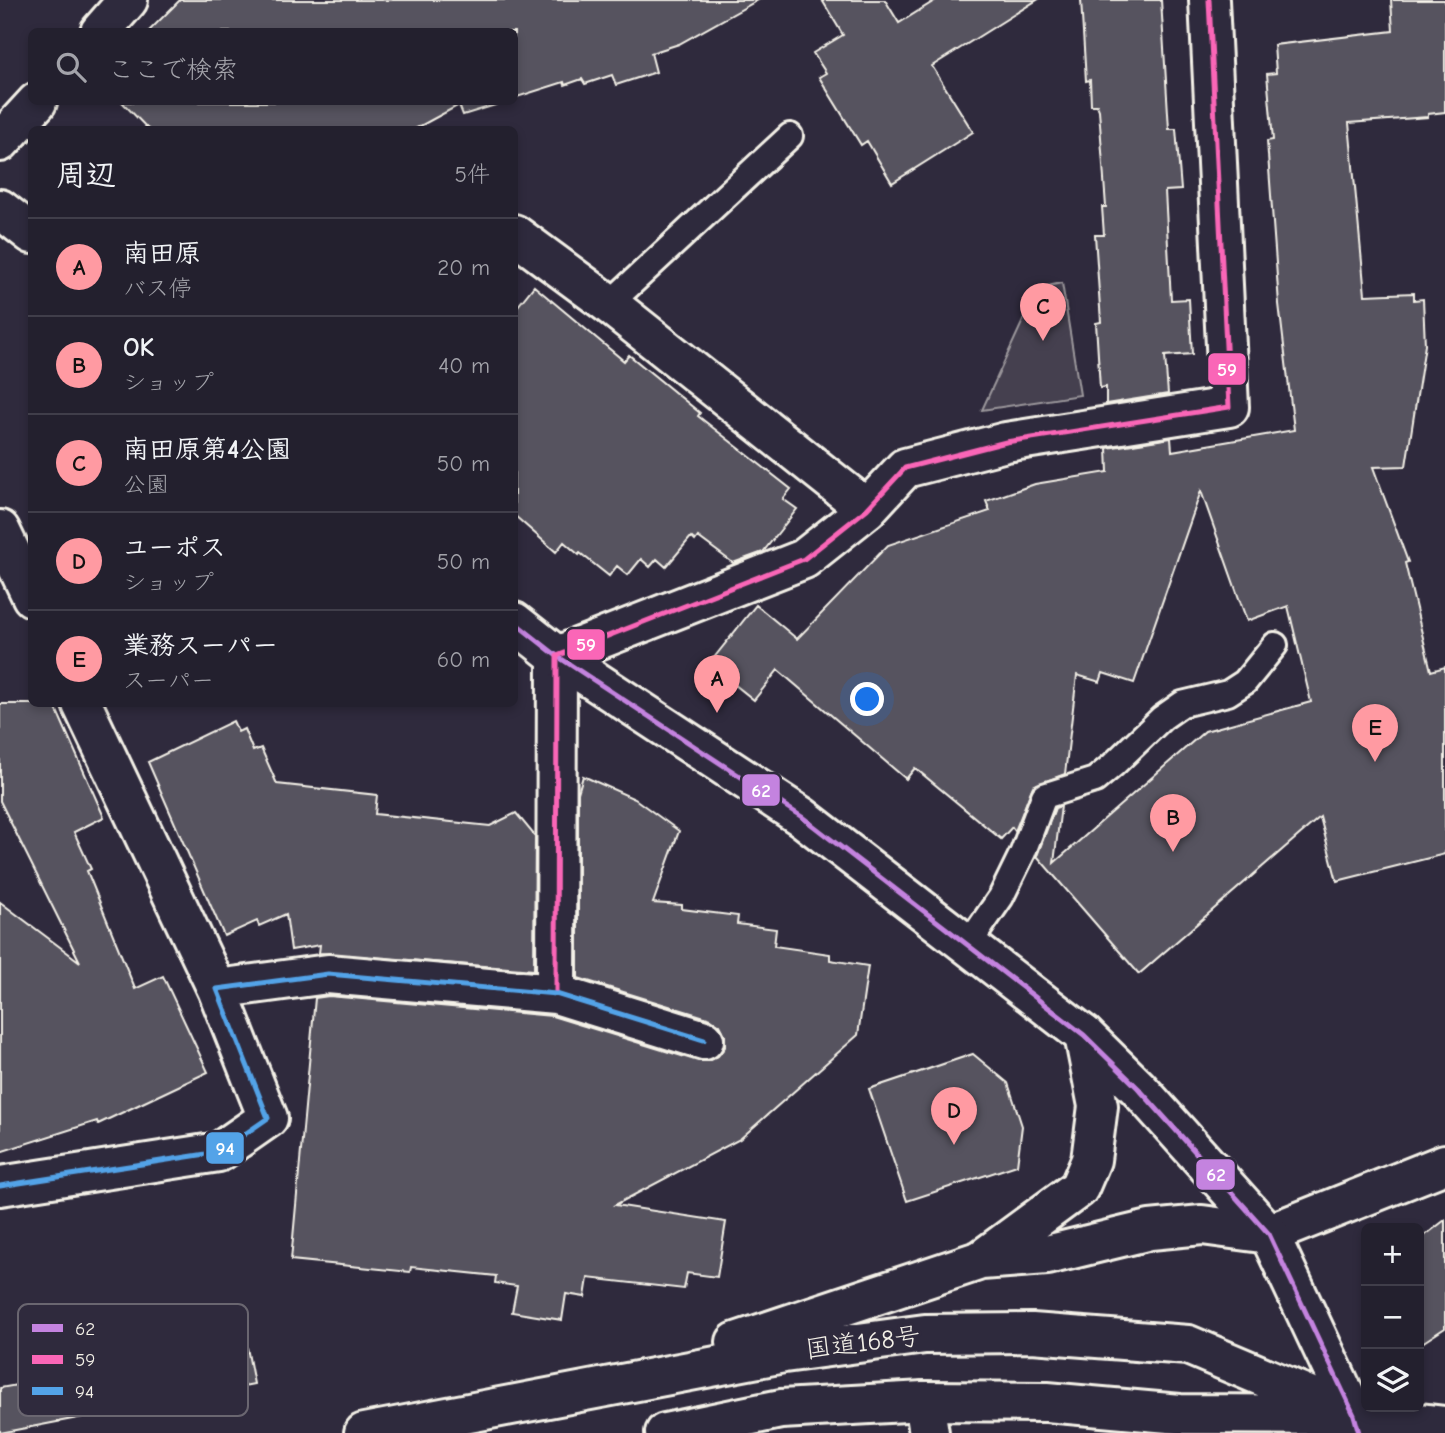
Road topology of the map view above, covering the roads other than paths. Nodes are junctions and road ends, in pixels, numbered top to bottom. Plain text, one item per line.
1 (128, 0) edge
2 (1209, 0) edge
3 (104, 28) edge
4 (34, 105) edge
5 (790, 136) dead end
6 (0, 142) edge
7 (0, 209) edge
8 (28, 231) edge
9 (518, 237) edge
10 (610, 304) junction
11 (867, 509) junction
12 (0, 530) edge
13 (28, 589) edge
14 (518, 625) edge
15 (1275, 645) dead end
16 (557, 656) junction
17 (83, 707) edge
18 (968, 945) junction
19 (217, 989) junction
20 (556, 994) junction
21 (1084, 1035) junction
22 (704, 1040) dead end
23 (1445, 1164) edge
24 (0, 1186) edge
25 (1269, 1234) junction
26 (981, 1260) junction
27 (601, 1387) junction
28 (926, 1417) edge
29 (1357, 1424) edge
30 (1445, 1426) edge
31 (364, 1433) edge
32 (665, 1433) edge

1 - 3 main road
2 - 11 main road
4 - 6 main road
5 - 10 lane
7 - 8 main road
9 - 10 main road
10 - 11 main road
11 - 16 main road
12 - 13 main road
14 - 16 main road
15 - 18 lane
16 - 18 main road
16 - 20 main road
17 - 19 main road
18 - 21 main road
19 - 20 main road
19 - 24 main road
20 - 22 main road
21 - 25 main road
21 - 26 main road
23 - 25 main road
25 - 26 main road
25 - 29 main road
26 - 27 main road
27 - 29 main road, 国道168号
27 - 31 main road, 国道168号
28 - 29 main road, 国道168号
28 - 32 main road, 国道168号
29 - 30 main road, 国道168号

